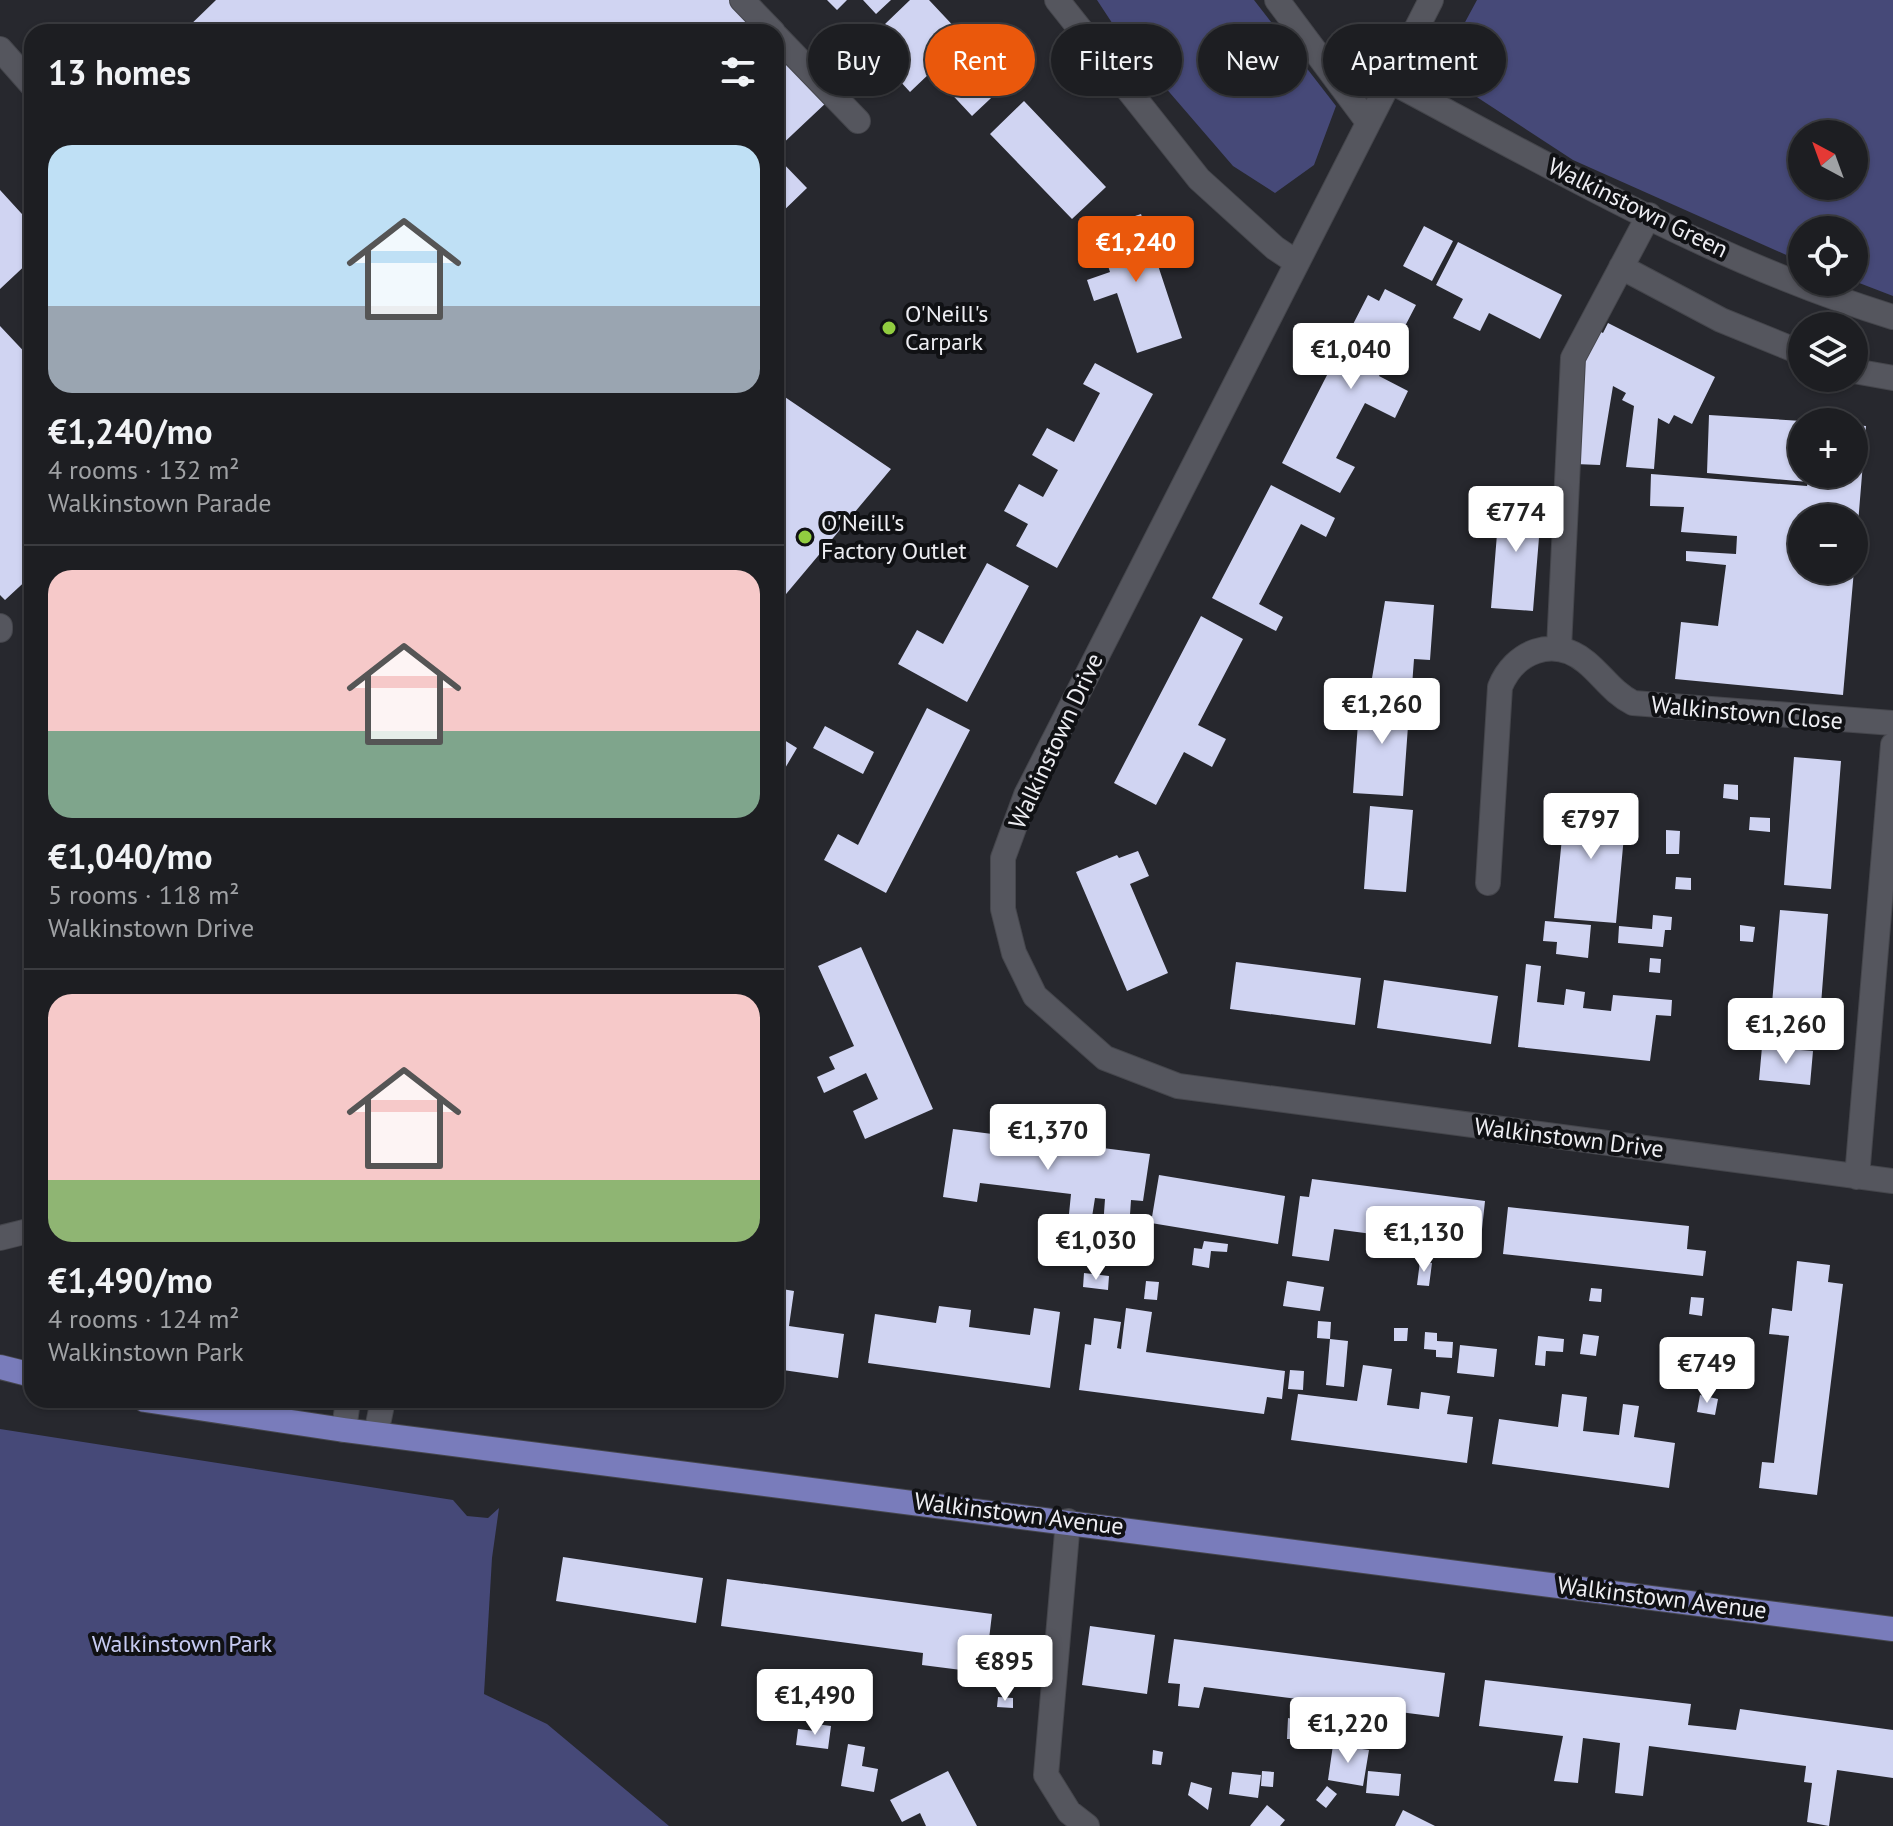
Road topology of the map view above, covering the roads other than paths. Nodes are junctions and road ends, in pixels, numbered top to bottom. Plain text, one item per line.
1 (742, 0) edge
2 (1057, 0) edge
3 (1277, 0) edge
4 (1431, 0) edge
5 (765, 24) edge
6 (1419, 24) edge
7 (784, 44) edge
8 (0, 49) edge
9 (24, 76) edge
10 (1382, 96) edge
11 (1419, 96) edge
12 (858, 121) dead end
13 (1368, 122) junction
14 (1649, 215) junction
15 (1296, 262) junction
16 (1621, 267) junction
17 (1893, 317) edge
18 (1788, 347) edge
19 (1868, 374) edge
20 (1893, 378) edge
21 (1559, 648) junction
22 (1893, 723) edge
23 (1893, 745) edge
24 (1889, 833) edge
25 (1488, 883) dead end
26 (1857, 1177) junction
27 (1893, 1181) edge
28 (24, 1232) edge
29 (0, 1238) edge
30 (0, 1367) edge
31 (24, 1373) edge
32 (198, 1408) edge
33 (347, 1408) edge
34 (381, 1408) edge
35 (344, 1430) junction
36 (376, 1434) junction
37 (1068, 1521) junction
38 (1893, 1626) edge
39 (1087, 1826) edge

1 - 5 street
2 - 15 street
3 - 13 street
4 - 6 street, Walkinstown Drive
7 - 12 street
8 - 9 street
10 - 13 street, Walkinstown Drive
11 - 14 street, Walkinstown Green
13 - 15 street, Walkinstown Drive
14 - 16 street
14 - 17 street, Walkinstown Green
15 - 26 street, Walkinstown Drive
16 - 18 street
16 - 21 street
19 - 20 street
21 - 22 street, Walkinstown Close
21 - 25 street
23 - 24 street
24 - 26 street
26 - 27 street, Walkinstown Drive
28 - 29 street
30 - 31 main road
32 - 35 main road, Walkinstown Avenue
33 - 35 street
34 - 36 street
35 - 36 main road, Walkinstown Avenue
36 - 37 main road, Walkinstown Avenue
37 - 38 main road, Walkinstown Avenue
37 - 39 street

